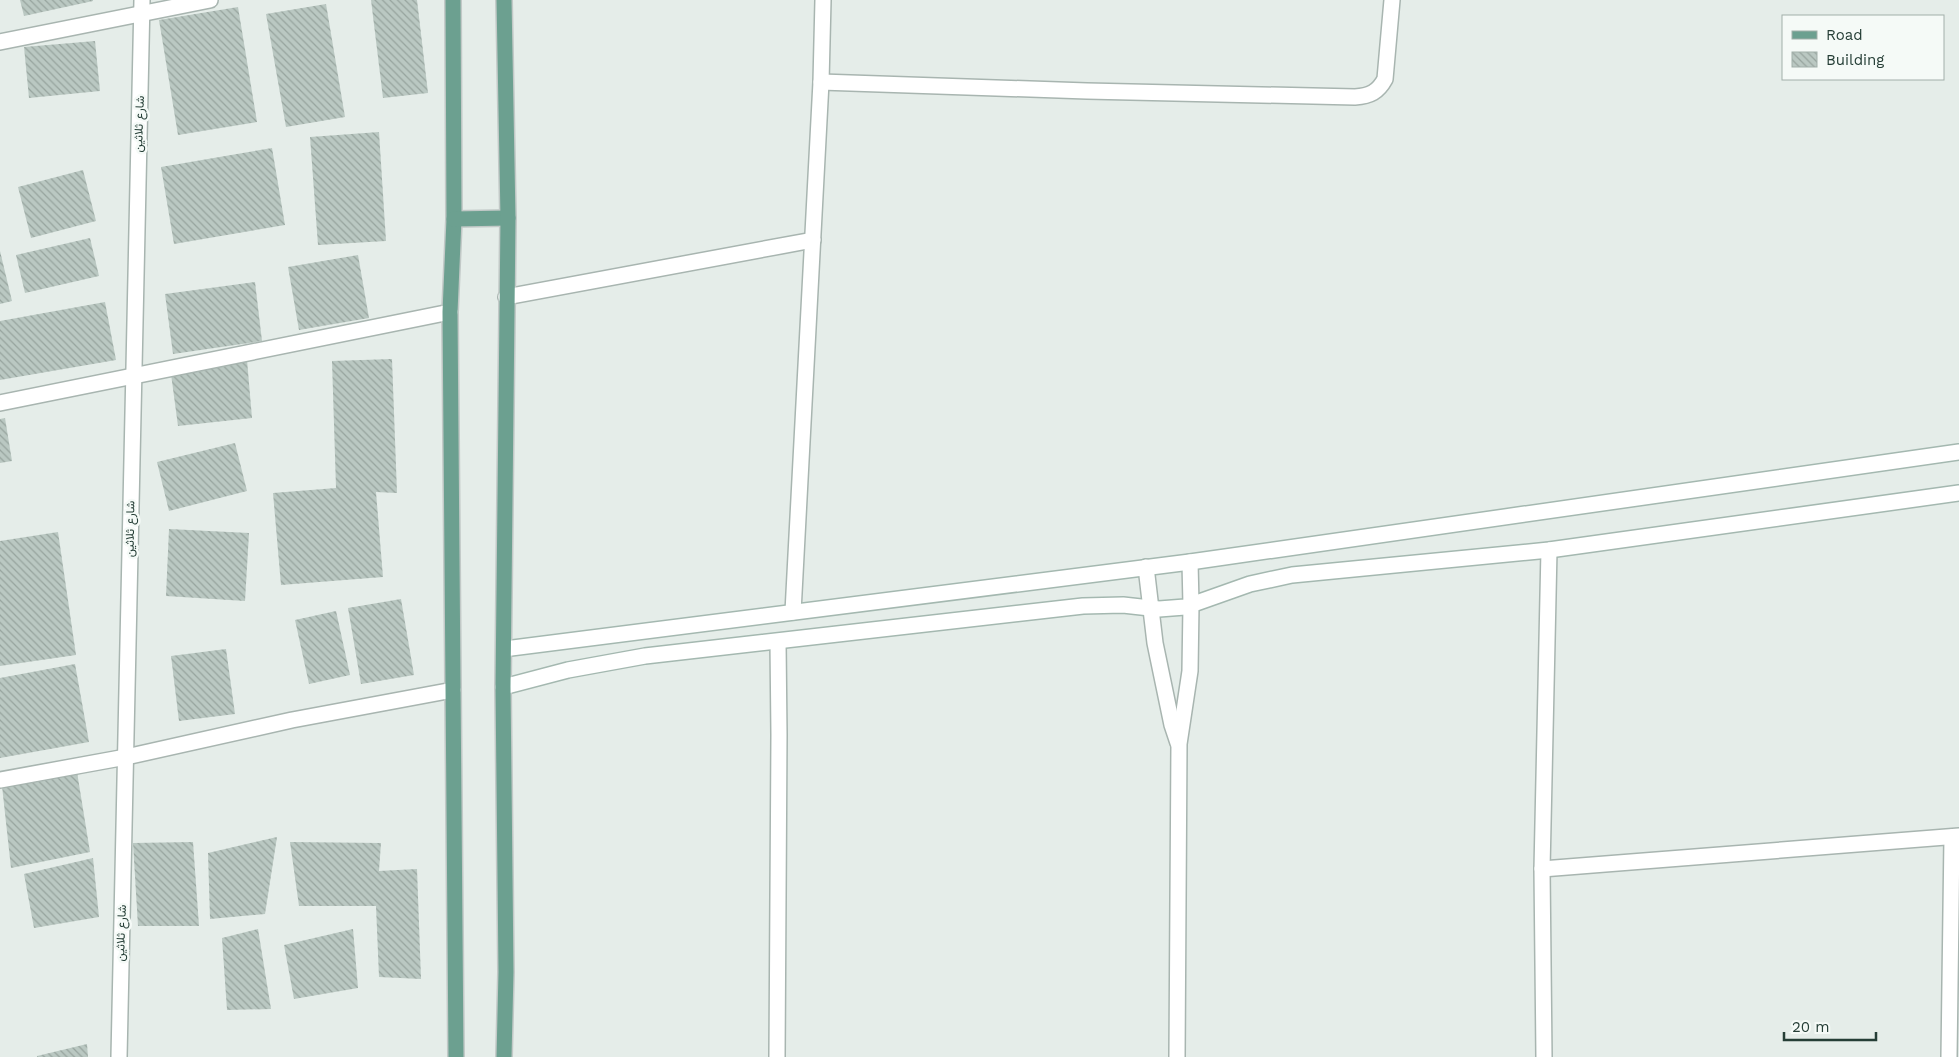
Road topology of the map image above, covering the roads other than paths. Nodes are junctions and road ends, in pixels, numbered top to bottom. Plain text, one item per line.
1 (210, 0) edge
2 (453, 0) edge
3 (504, 0) edge
4 (822, 0) edge
5 (1392, 0) edge
6 (142, 6) edge
7 (0, 42) edge
8 (821, 82) junction
9 (508, 218) junction
10 (454, 219) junction
11 (813, 240) junction
12 (506, 297) junction
13 (450, 312) junction
14 (132, 377) junction
15 (0, 403) edge
16 (1959, 452) edge
17 (1959, 493) edge
18 (1549, 550) junction
19 (1190, 562) junction
20 (1146, 566) junction
21 (1191, 605) junction
22 (1150, 607) junction
23 (793, 612) junction
24 (778, 642) junction
25 (504, 649) junction
26 (503, 687) junction
27 (453, 690) junction
28 (1179, 744) junction
29 (126, 757) junction
30 (0, 780) edge
31 (1955, 837) edge
32 (1542, 869) junction
33 (118, 1057) edge
34 (456, 1057) edge
35 (504, 1057) edge
36 (777, 1057) edge
37 (1177, 1057) edge
38 (1544, 1057) edge
39 (1949, 1057) edge

1 - 6 street
2 - 10 main road
3 - 9 main road
4 - 8 street
5 - 8 street
6 - 7 street
6 - 14 street, شارع ثلاثين
8 - 11 street
9 - 10 main road
9 - 12 main road
10 - 13 main road
11 - 12 street
11 - 23 street
12 - 25 main road
13 - 14 street
13 - 27 main road
14 - 15 street
14 - 29 street, شارع ثلاثين
16 - 19 street
17 - 18 street
18 - 21 street
18 - 32 street
19 - 20 street
19 - 21 street
20 - 22 street
20 - 23 street
21 - 22 street
21 - 28 street
22 - 24 street
22 - 28 street
23 - 25 street
24 - 26 street
24 - 36 street
25 - 26 main road
26 - 35 main road
27 - 29 street
27 - 34 main road
28 - 37 street
29 - 30 street
29 - 33 street, شارع ثلاثين
31 - 32 street
31 - 39 street
32 - 38 street

